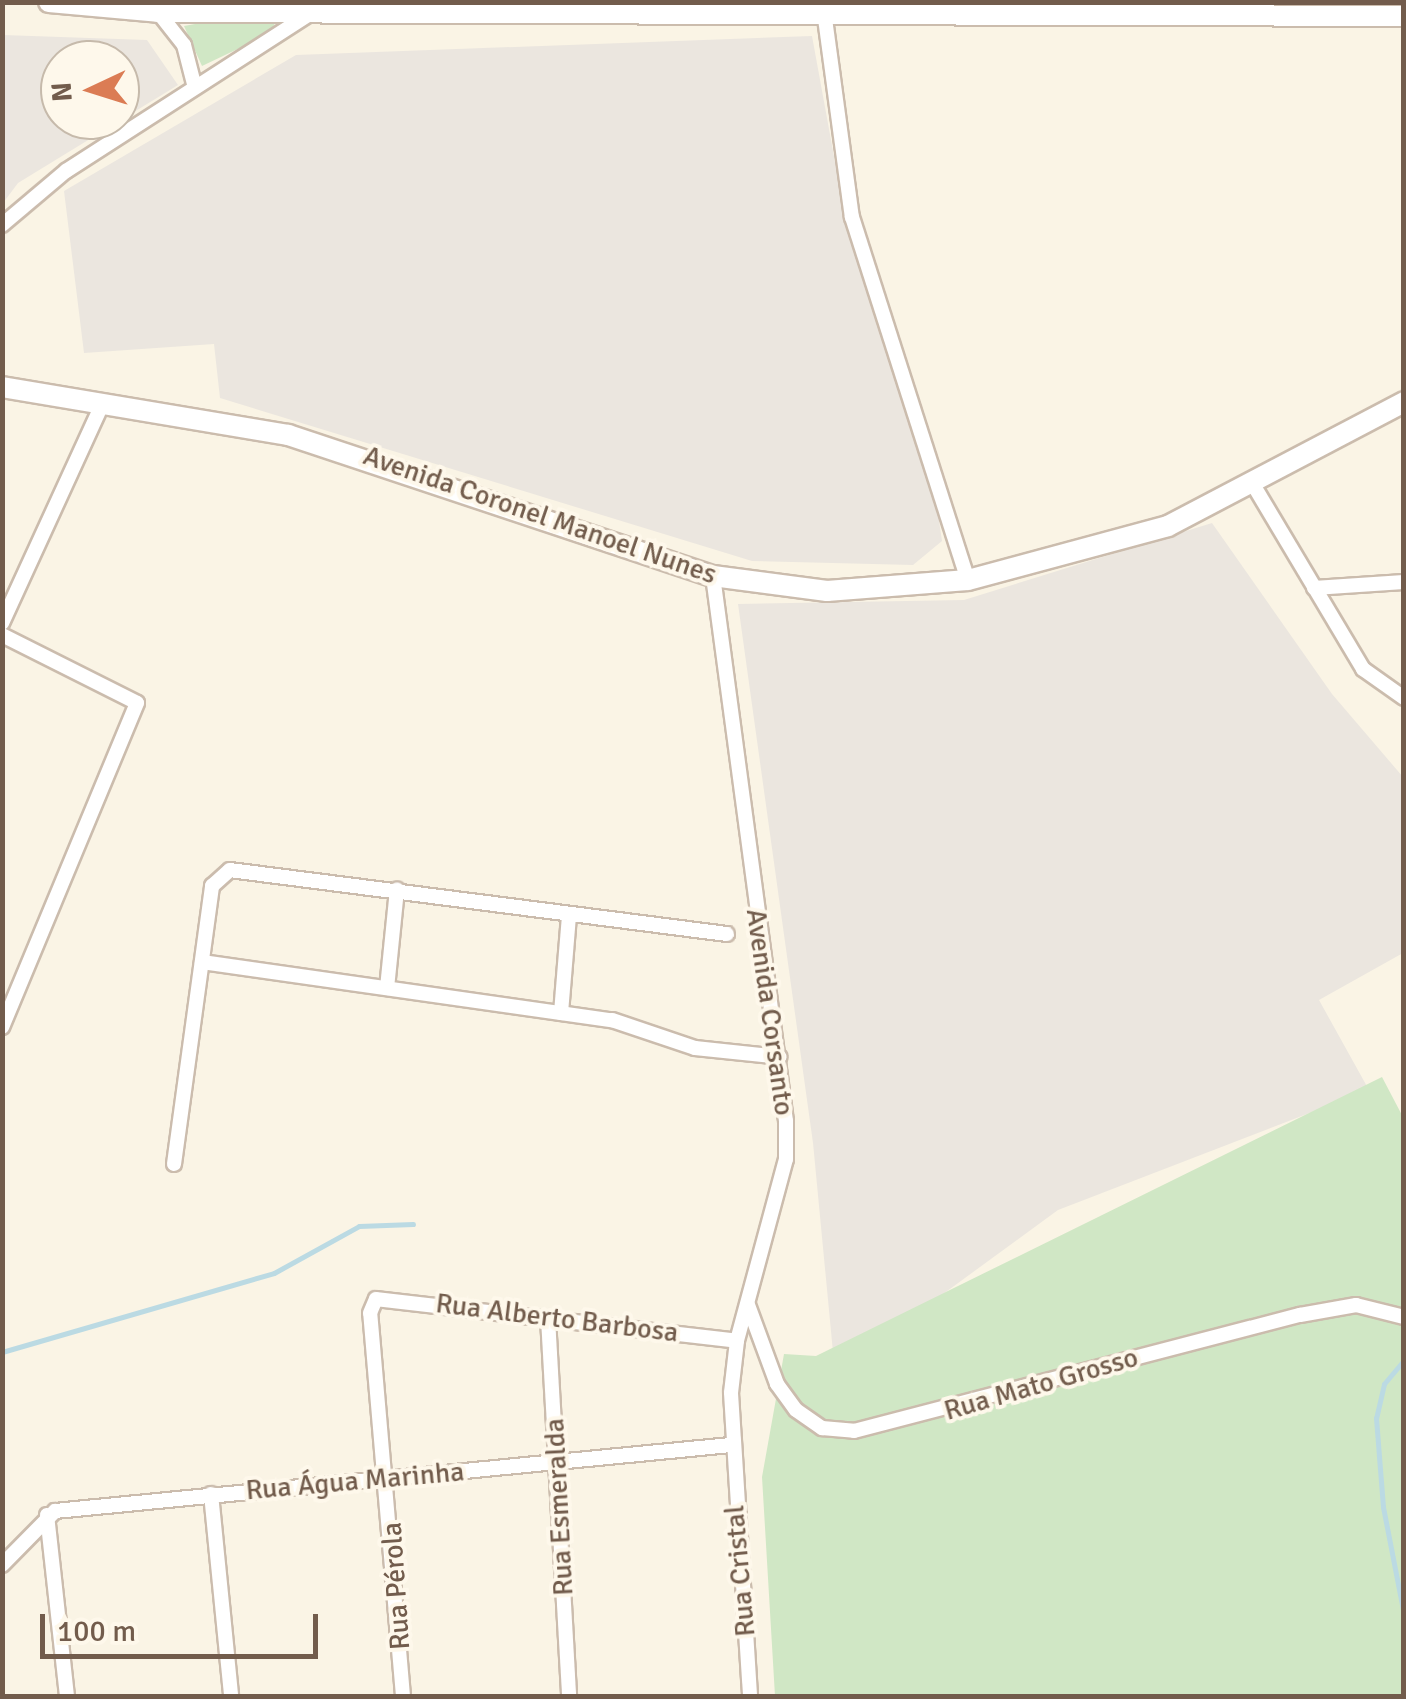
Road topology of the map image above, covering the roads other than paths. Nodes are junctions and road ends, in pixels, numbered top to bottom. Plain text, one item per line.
1 (49, 2) edge
2 (794, 6) edge
3 (824, 10) junction
4 (158, 12) junction
5 (311, 14) junction
6 (1404, 16) edge
7 (194, 84) junction
8 (2, 224) edge
9 (2, 387) edge
10 (103, 402) junction
11 (1404, 402) edge
12 (1254, 486) junction
13 (713, 576) junction
14 (968, 580) junction
15 (1404, 582) edge
16 (1314, 588) junction
17 (2, 623) edge
18 (2, 635) edge
19 (1404, 698) edge
20 (397, 890) junction
21 (569, 915) junction
22 (728, 934) dead end
23 (202, 962) junction
24 (387, 988) junction
25 (561, 1013) junction
26 (2, 1027) edge
27 (780, 1057) junction
28 (174, 1164) dead end
29 (376, 1299) joint
30 (748, 1304) junction
31 (1404, 1317) edge
32 (548, 1318) junction
33 (738, 1340) junction
34 (730, 1444) junction
35 (558, 1465) junction
36 (388, 1476) junction
37 (210, 1494) junction
38 (47, 1515) junction
39 (2, 1566) edge
40 (67, 1696) edge
41 (231, 1696) edge
42 (404, 1696) edge
43 (570, 1696) edge
44 (750, 1696) edge

1 - 4 street
2 - 3 street
2 - 5 street
3 - 6 street
3 - 14 street
4 - 5 street
4 - 7 street
5 - 7 street
7 - 8 street
9 - 10 street, Avenida Coronel Manoel Nunes
10 - 13 street, Avenida Coronel Manoel Nunes
10 - 17 street
11 - 12 street, Avenida Coronel Manoel Nunes
12 - 14 street, Avenida Coronel Manoel Nunes
12 - 16 street
13 - 14 street, Avenida Coronel Manoel Nunes
13 - 27 street, Avenida Corsanto
15 - 16 street
16 - 19 street
18 - 26 street
20 - 21 street
20 - 23 street
20 - 24 street
21 - 22 street
21 - 25 street
23 - 24 street
23 - 28 street
24 - 25 street
25 - 27 street
27 - 30 street, Avenida Corsanto
29 - 32 street, Rua Alberto Barbosa
29 - 36 street, Rua Pérola
30 - 31 street, Rua Mato Grosso
30 - 33 street, Avenida Corsanto
32 - 33 street, Rua Alberto Barbosa
32 - 35 street, Rua Esmeralda
33 - 34 street, Avenida Corsanto
34 - 35 street, Rua Água Marinha
34 - 44 street, Rua Cristal
35 - 36 street, Rua Água Marinha
35 - 43 street, Rua Esmeralda
36 - 37 street, Rua Água Marinha
36 - 42 street, Rua Pérola
37 - 38 street, Rua Água Marinha
37 - 41 street
38 - 39 street
38 - 40 street

